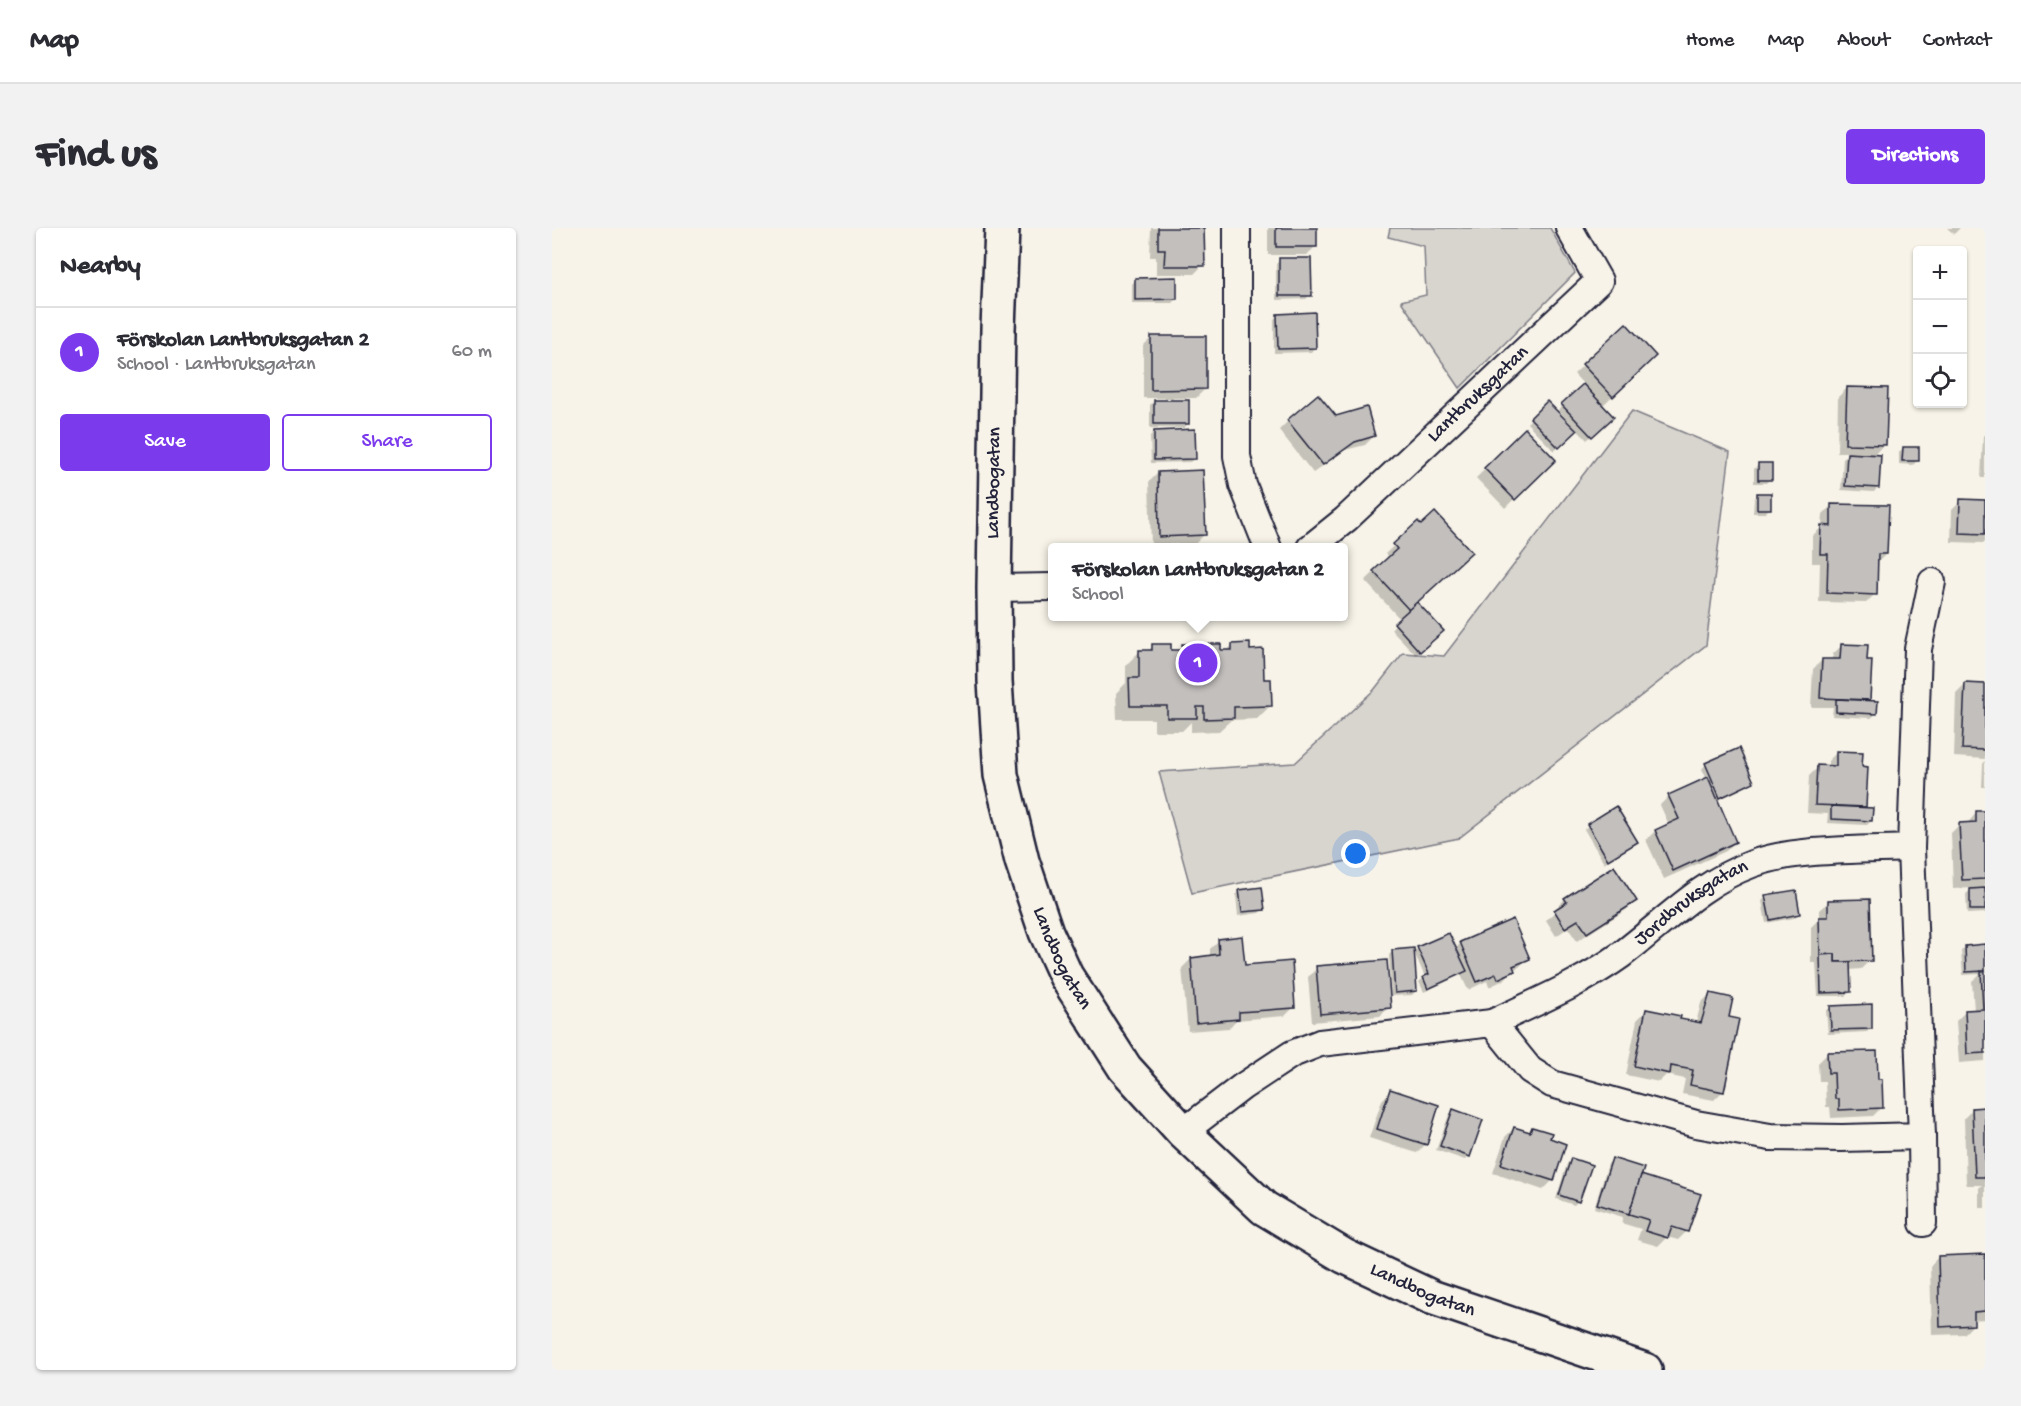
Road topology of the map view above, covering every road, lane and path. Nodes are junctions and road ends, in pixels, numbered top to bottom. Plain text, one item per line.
1 (1002, 228) edge
2 (1237, 228) edge
3 (1569, 228) edge
4 (1266, 543) edge
5 (1316, 543) edge
6 (1932, 582) dead end
7 (1048, 587) edge
8 (994, 588) junction
9 (1911, 848) junction
10 (1492, 1023) junction
11 (1183, 1132) junction
12 (1922, 1136) junction
13 (1923, 1223) dead end
14 (1645, 1370) edge

1 - 8 street, Landbogatan
2 - 4 street
3 - 5 street, Lantbruksgatan
6 - 9 street
7 - 8 street
8 - 11 street, Landbogatan
9 - 10 street, Jordbruksgatan
9 - 12 street
10 - 11 street, Jordbruksgatan
10 - 12 street
11 - 14 street, Landbogatan
12 - 13 street

